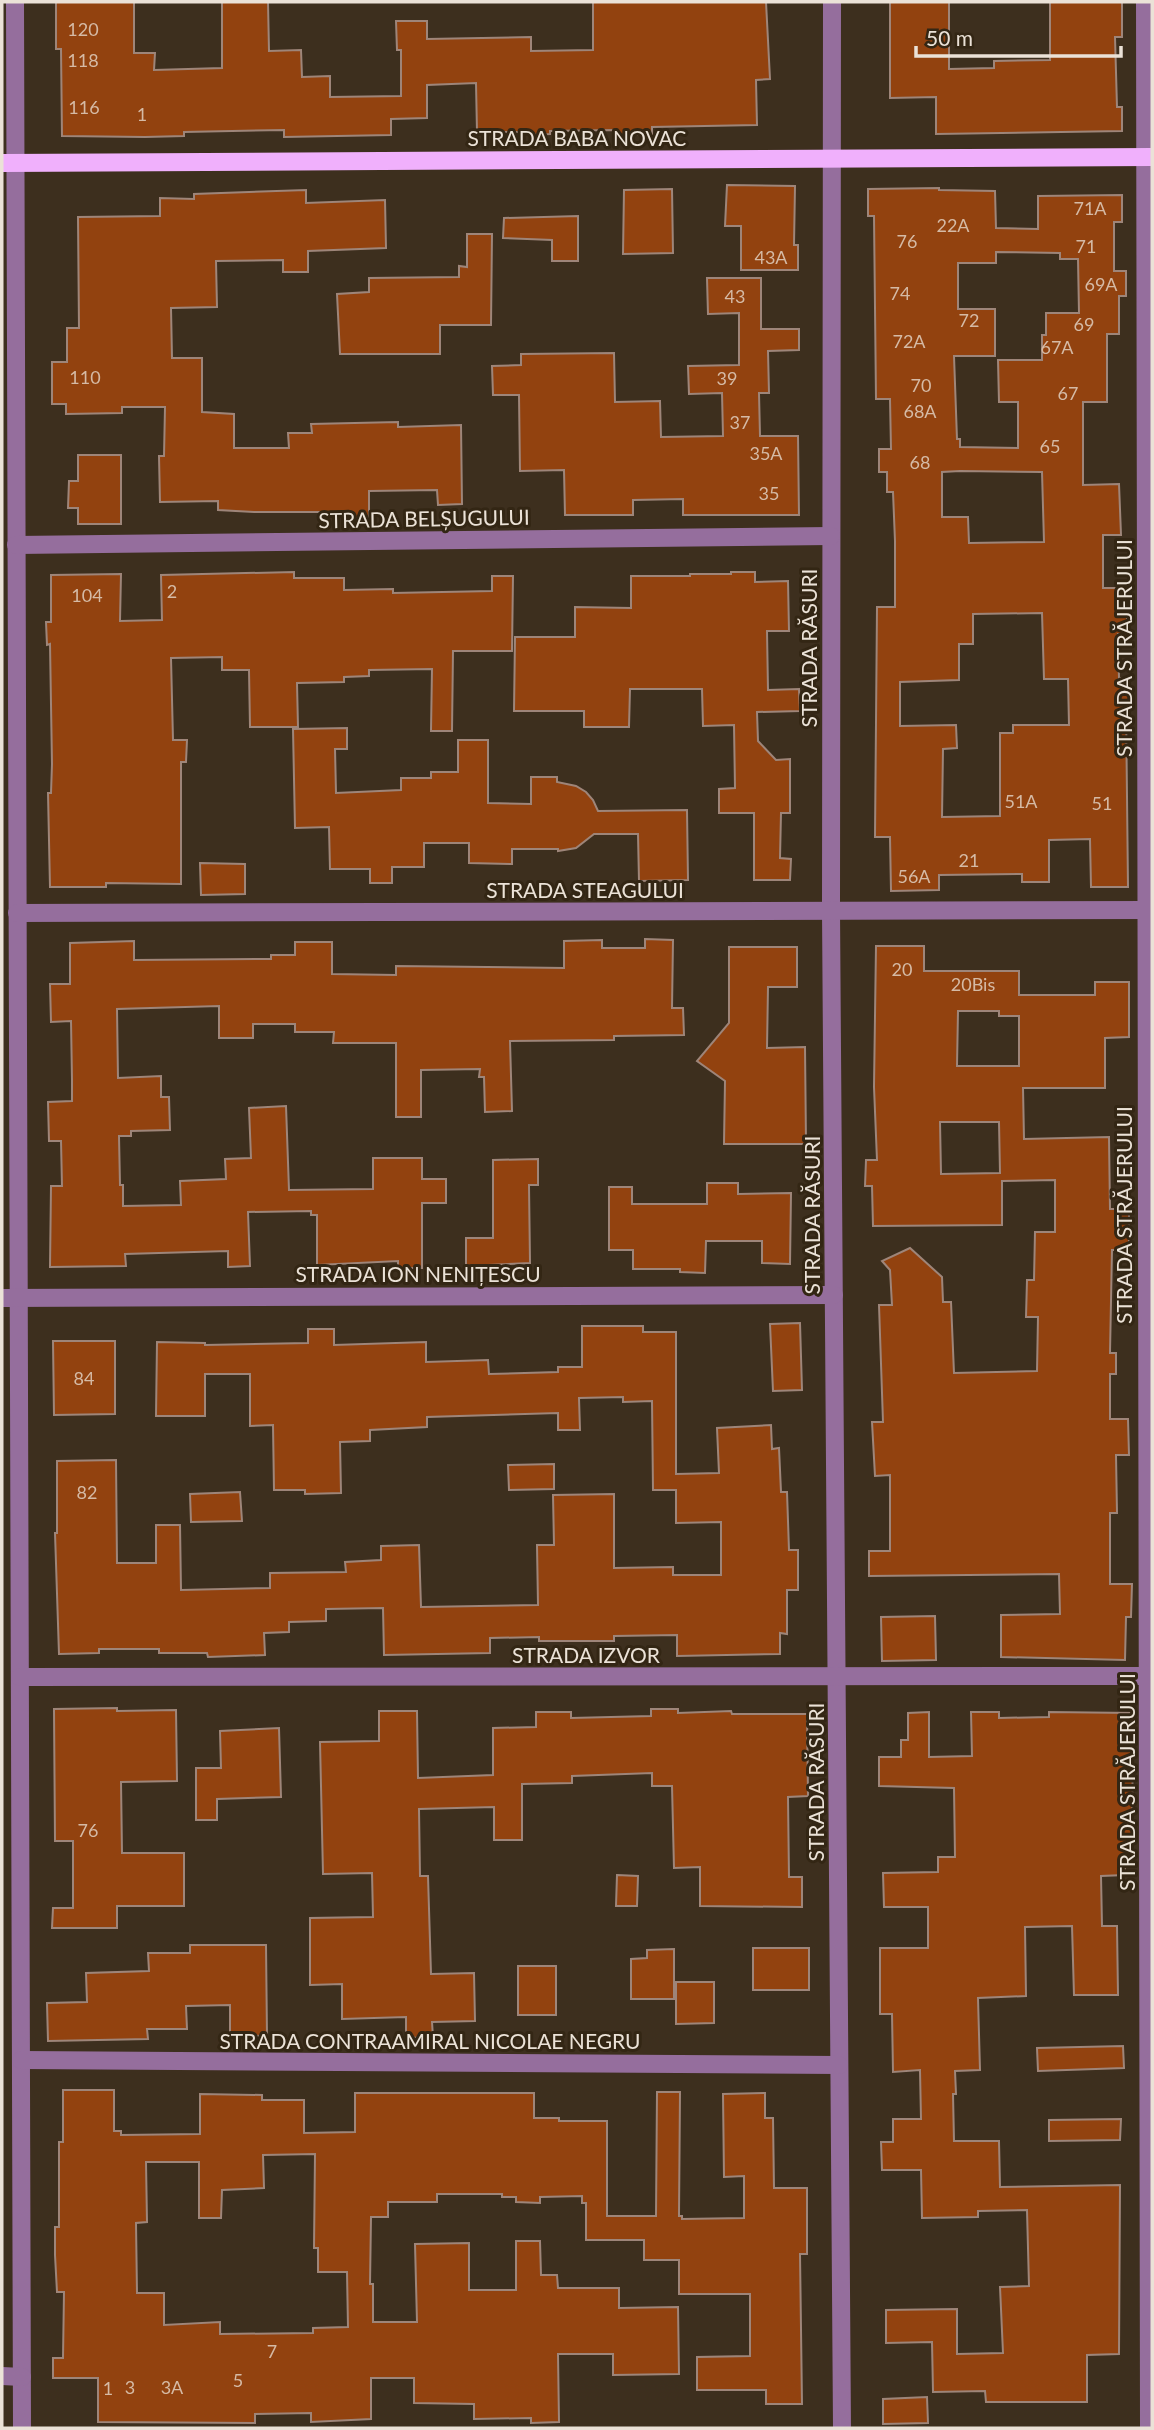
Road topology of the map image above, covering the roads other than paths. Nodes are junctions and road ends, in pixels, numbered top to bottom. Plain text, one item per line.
1 (15, 2) edge
2 (832, 2) edge
3 (1145, 2) edge
4 (1149, 157) edge
5 (833, 159) junction
6 (9, 163) edge
7 (831, 537) junction
8 (16, 545) junction
9 (1149, 910) edge
10 (831, 911) junction
11 (17, 913) junction
12 (834, 1295) junction
13 (10, 1297) edge
14 (1149, 1403) edge
15 (837, 1676) junction
16 (1150, 1676) edge
17 (20, 1677) junction
18 (1150, 1957) edge
19 (21, 2060) junction
20 (839, 2065) junction
21 (2, 2376) edge
22 (22, 2377) junction
23 (22, 2428) edge
24 (842, 2428) edge
25 (1149, 2428) edge

1 - 6 street
2 - 5 street, STRADA RĂSURI
3 - 4 street, STRADA STRĂJERULUI
4 - 5 main road, STRADA BABA NOVAC
4 - 9 street, STRADA STRĂJERULUI
5 - 6 main road, STRADA BABA NOVAC
5 - 7 street, STRADA RĂSURI
6 - 8 street
7 - 8 street, STRADA BELȘUGULUI
7 - 10 street, STRADA RĂSURI
8 - 11 street
9 - 10 street, STRADA STEAGULUI
9 - 14 street, STRADA STRĂJERULUI
10 - 11 street, STRADA STEAGULUI
10 - 12 street, STRADA RĂSURI
11 - 13 street
12 - 13 street, STRADA ION NENIȚESCU
12 - 15 street, STRADA RĂSURI
13 - 17 street
14 - 16 street, STRADA STRĂJERULUI
15 - 16 street, STRADA IZVOR
15 - 17 street, STRADA IZVOR
15 - 20 street, STRADA RĂSURI
16 - 18 street, STRADA STRĂJERULUI
17 - 19 street
18 - 25 street, STRADA STRĂJERULUI
19 - 20 street, STRADA CONTRAAMIRAL NICOLAE NEGRU
19 - 22 street
20 - 24 street, STRADA RĂSURI
21 - 22 street
22 - 23 street

